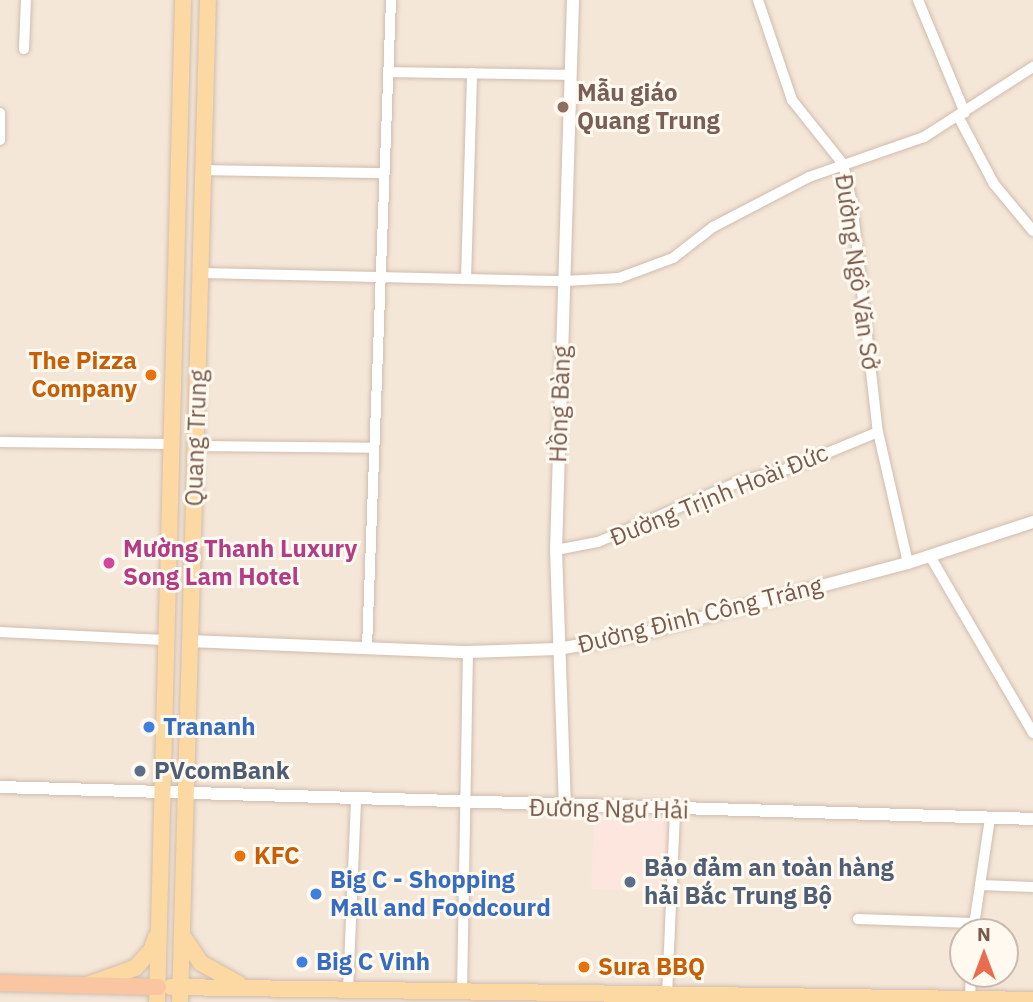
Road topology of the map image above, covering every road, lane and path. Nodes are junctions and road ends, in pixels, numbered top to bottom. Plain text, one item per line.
1 (26, 0) edge
2 (183, 0) edge
3 (208, 0) edge
4 (391, 0) edge
5 (573, 0) edge
6 (758, 0) edge
7 (918, 0) edge
8 (207, 27) junction
9 (182, 28) junction
10 (24, 49) dead end
11 (1033, 67) edge
12 (387, 72) junction
13 (472, 74) junction
14 (571, 75) junction
15 (0, 113) edge
16 (962, 115) junction
17 (0, 140) edge
18 (843, 164) junction
19 (204, 170) junction
20 (383, 173) junction
21 (1033, 231) edge
22 (201, 273) junction
23 (380, 277) junction
24 (466, 279) junction
25 (565, 281) junction
26 (878, 432) junction
27 (0, 442) edge
28 (171, 444) junction
29 (197, 446) junction
30 (374, 448) junction
31 (1033, 522) edge
32 (556, 550) junction
33 (930, 555) junction
34 (908, 563) junction
35 (0, 632) edge
36 (164, 640) junction
37 (189, 641) junction
38 (368, 648) junction
39 (558, 649) junction
40 (468, 652) junction
41 (1033, 733) edge
42 (0, 787) edge
43 (162, 792) junction
44 (186, 793) junction
45 (356, 800) junction
46 (467, 805) junction
47 (565, 808) junction
48 (675, 810) junction
49 (990, 818) junction
50 (1033, 819) edge
51 (979, 885) junction
52 (1033, 887) edge
53 (974, 918) edge
54 (858, 919) dead end
55 (160, 924) junction
56 (182, 926) junction
57 (949, 926) edge
58 (0, 984) edge
59 (85, 985) junction
60 (248, 988) junction
61 (158, 994) edge
62 (180, 995) edge
63 (667, 995) junction
64 (348, 996) edge
65 (462, 997) edge
66 (578, 998) edge
67 (1033, 1000) edge
68 (970, 1001) edge

1 - 10 street
2 - 9 main road, Quang Trung
3 - 8 main road, Quang Trung
4 - 12 street
5 - 14 street, Hồng Bàng
6 - 18 street, Đường Ngô Văn Sở
7 - 16 street
8 - 9 main road
8 - 19 main road, Quang Trung
9 - 28 main road, Quang Trung
11 - 16 street
12 - 13 street
12 - 20 street
13 - 14 street
13 - 24 street
14 - 25 street, Hồng Bàng
15 - 17 street
16 - 18 street
16 - 21 street
18 - 25 street
18 - 26 street, Đường Ngô Văn Sở
19 - 20 street
19 - 22 main road, Quang Trung
20 - 23 street
22 - 23 street
22 - 29 main road, Quang Trung
23 - 24 street
23 - 30 street
24 - 25 street
25 - 32 street, Hồng Bàng
26 - 32 street, Đường Trịnh Hoài Đức
26 - 34 street, Đường Ngô Văn Sở
27 - 28 street
28 - 29 main road
28 - 36 main road, Quang Trung
29 - 30 street
29 - 37 main road, Quang Trung
30 - 38 street
31 - 33 street, Đường Đinh Công Tráng
32 - 39 street, Hồng Bàng
33 - 34 street, Đường Đinh Công Tráng
33 - 41 street
34 - 39 street, Đường Đinh Công Tráng
35 - 36 street
36 - 37 main road
36 - 43 main road, Quang Trung
37 - 38 street, Đường Đinh Công Tráng
37 - 44 main road, Quang Trung
38 - 40 street, Đường Đinh Công Tráng
39 - 40 street, Đường Đinh Công Tráng
39 - 47 street, Hồng Bàng
40 - 46 street
42 - 43 street, Đường Ngư Hải
43 - 44 street, Đường Ngư Hải
43 - 55 main road, Quang Trung
44 - 45 street, Đường Ngư Hải
44 - 56 main road, Quang Trung
45 - 46 street, Đường Ngư Hải
45 - 64 street
46 - 47 street, Đường Ngư Hải
46 - 65 street
47 - 48 street, Đường Ngư Hải
48 - 49 street, Đường Ngư Hải
48 - 63 street
49 - 50 street, Đường Ngư Hải
49 - 51 street
51 - 52 street
51 - 53 street
54 - 57 street
55 - 59 main road
55 - 61 main road, Quang Trung
56 - 60 main road
56 - 62 main road, Quang Trung
58 - 59 highway
59 - 61 highway
60 - 62 main road
60 - 64 main road
61 - 62 main road
63 - 66 main road
63 - 68 main road
64 - 65 main road
65 - 66 main road
67 - 68 main road

